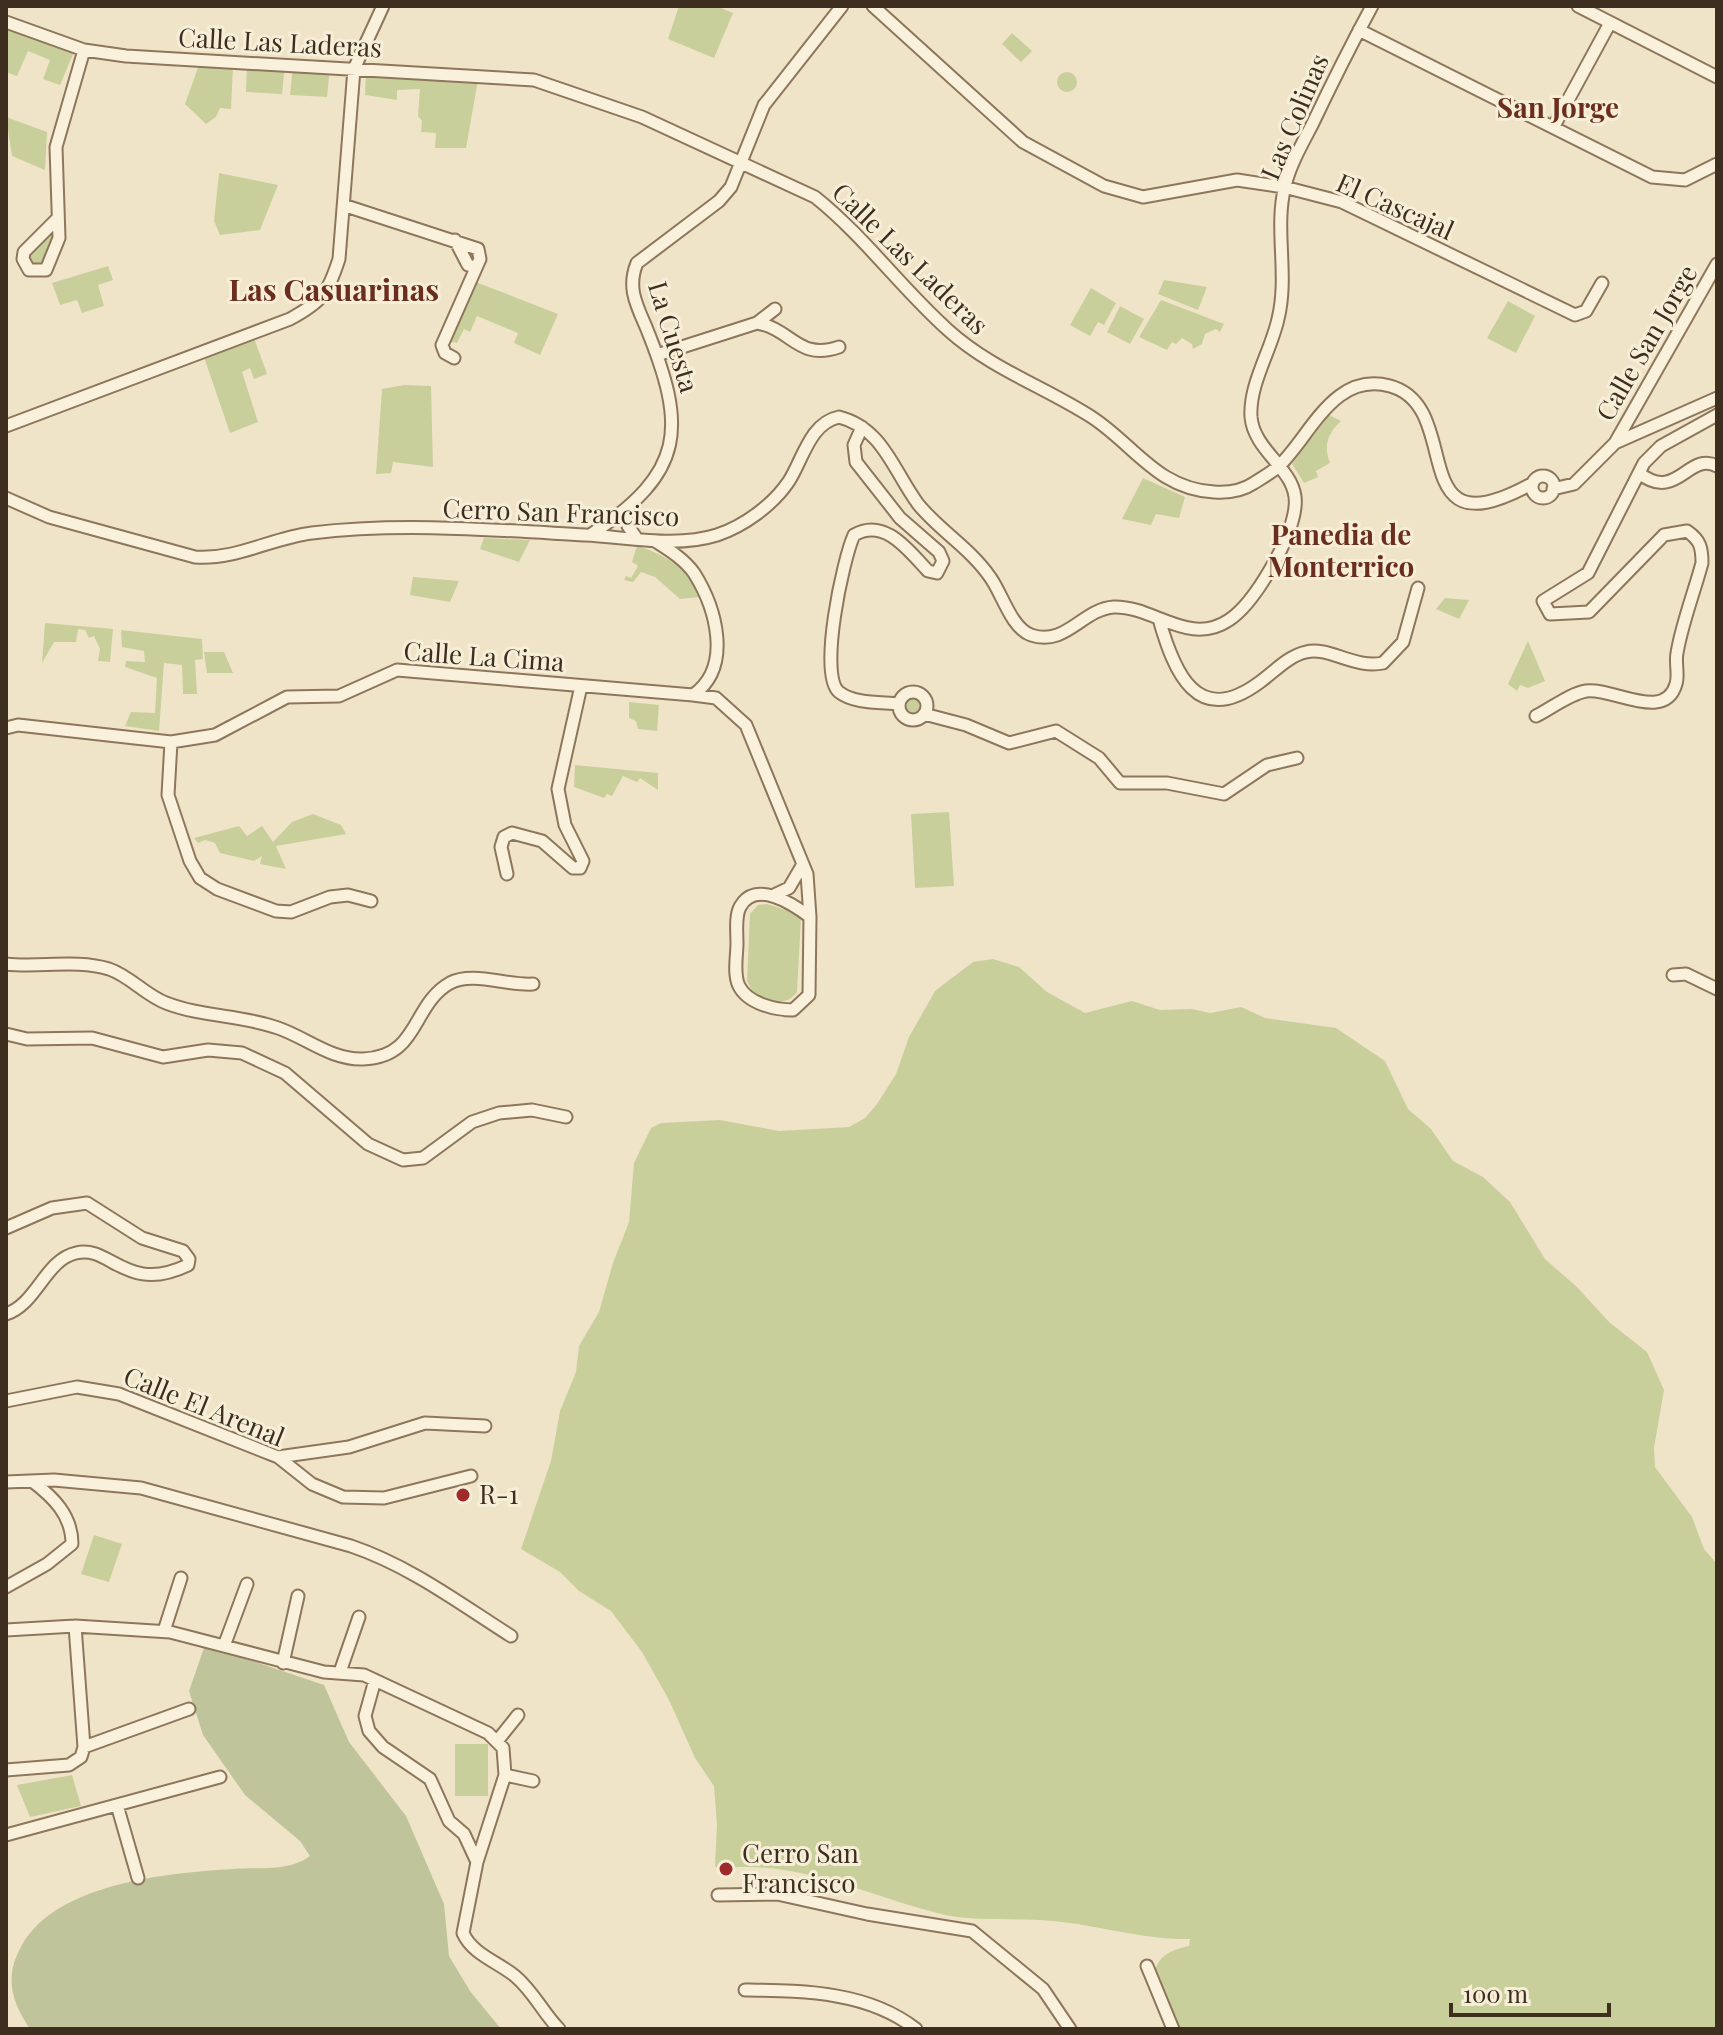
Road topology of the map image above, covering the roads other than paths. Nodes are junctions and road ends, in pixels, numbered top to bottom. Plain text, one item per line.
1 (383, 6) edge
2 (842, 6) edge
3 (873, 6) edge
4 (1372, 6) edge
5 (1578, 6) edge
6 (1597, 10) edge
7 (6, 22) edge
8 (1610, 23) junction
9 (1359, 30) junction
10 (84, 50) junction
11 (354, 69) junction
12 (1717, 77) edge
13 (1554, 126) junction
14 (742, 162) junction
15 (1717, 164) edge
16 (1284, 187) junction
17 (346, 206) junction
18 (57, 219) dead end
19 (1717, 264) edge
20 (1602, 283) dead end
21 (775, 309) dead end
22 (757, 323) junction
23 (839, 347) dead end
24 (657, 355) junction
25 (454, 358) dead end
26 (1717, 398) edge
27 (1717, 415) edge
28 (6, 426) edge
29 (862, 427) junction
30 (1615, 443) junction
31 (1279, 466) junction
32 (1717, 466) edge
33 (1639, 473) junction
34 (1533, 483) junction
35 (1553, 489) junction
36 (1513, 494) junction
37 (1536, 496) junction
38 (6, 498) edge
39 (626, 511) junction
40 (589, 535) junction
41 (637, 539) junction
42 (654, 541) junction
43 (1418, 588) dead end
44 (1159, 619) junction
45 (581, 686) junction
46 (693, 695) junction
47 (899, 704) junction
48 (924, 714) junction
49 (6, 715) edge
50 (1536, 716) dead end
51 (12, 726) edge
52 (171, 742) junction
53 (1297, 758) dead end
54 (803, 864) junction
55 (507, 874) dead end
56 (772, 896) junction
57 (371, 901) dead end
58 (810, 917) junction
59 (6, 964) edge
60 (1673, 975) dead end
61 (533, 984) dead end
62 (1717, 989) edge
63 (6, 1034) edge
64 (566, 1117) dead end
65 (6, 1228) edge
66 (6, 1314) edge
67 (6, 1401) edge
68 (485, 1426) dead end
69 (278, 1457) junction
70 (471, 1476) dead end
71 (32, 1481) junction
72 (6, 1482) edge
73 (181, 1578) dead end
74 (247, 1584) dead end
75 (6, 1587) edge
76 (298, 1596) dead end
77 (359, 1617) dead end
78 (75, 1626) junction
79 (6, 1630) edge
80 (164, 1631) junction
81 (511, 1636) dead end
82 (224, 1646) junction
83 (283, 1663) junction
84 (340, 1672) junction
85 (375, 1680) junction
86 (189, 1709) dead end
87 (518, 1715) dead end
88 (498, 1740) junction
89 (84, 1747) junction
90 (6, 1770) edge
91 (505, 1775) junction
92 (220, 1777) dead end
93 (533, 1781) dead end
94 (117, 1805) junction
95 (6, 1835) edge
96 (477, 1862) junction
97 (138, 1878) dead end
98 (718, 1895) dead end
99 (1147, 1966) dead end
100 (745, 1990) dead end
101 (559, 2029) edge
102 (916, 2029) edge
103 (1070, 2029) edge
104 (1173, 2029) edge

1 - 11 street
2 - 14 street, La Cuesta
3 - 16 street, El Cascajal
4 - 9 street, Las Colinas
5 - 6 street
6 - 8 street
7 - 10 street, Calle Las Laderas
8 - 12 street
8 - 13 street
9 - 13 street
9 - 16 street, Las Colinas
10 - 11 street, Calle Las Laderas
10 - 18 street
11 - 14 street, Calle Las Laderas
11 - 17 street
13 - 15 street
14 - 24 street, La Cuesta
14 - 31 street, Calle Las Laderas
16 - 20 street, El Cascajal
16 - 31 street, Las Colinas
17 - 25 street
17 - 28 street
19 - 30 street, Calle San Jorge
21 - 22 street
22 - 23 street
22 - 24 street
24 - 39 street, La Cuesta
26 - 30 street
27 - 33 street
29 - 42 street, Cerro San Francisco
29 - 44 street
29 - 47 street
30 - 35 street
31 - 36 street, Calle Las Laderas
31 - 44 street, Las Colinas
32 - 33 street
33 - 50 street
34 - 35 street
34 - 36 street, Calle Las Laderas
34 - 37 street
35 - 37 street
36 - 37 street, Calle Las Laderas
38 - 40 street, Cerro San Francisco
39 - 40 street, La Cuesta
39 - 41 street
40 - 41 street, Cerro San Francisco
41 - 42 street, Cerro San Francisco
42 - 46 street
43 - 44 street
45 - 46 street, Calle La Cima
45 - 52 street, Calle La Cima
45 - 55 street
46 - 54 street, Calle La Cima
47 - 48 street
47 - 48 street
48 - 53 street
49 - 51 street
51 - 52 street, Calle La Cima
52 - 57 street
54 - 56 street
54 - 58 street, Calle La Cima
56 - 58 street
56 - 58 street
59 - 61 street
60 - 62 street
63 - 64 street
65 - 66 street
67 - 69 street, Calle El Arenal
68 - 69 street
69 - 70 street, Calle El Arenal
71 - 72 street
71 - 75 street
71 - 81 street
73 - 80 street
74 - 82 street
76 - 83 street
77 - 84 street
78 - 79 street
78 - 80 street
78 - 89 street
80 - 82 street
82 - 83 street
83 - 84 street
84 - 85 street
85 - 88 street
85 - 96 street
86 - 89 street
87 - 88 street
88 - 91 street
89 - 90 street
91 - 93 street
91 - 96 street
92 - 94 street
94 - 95 street
94 - 97 street
96 - 101 street
98 - 103 street
99 - 104 street
100 - 102 street

